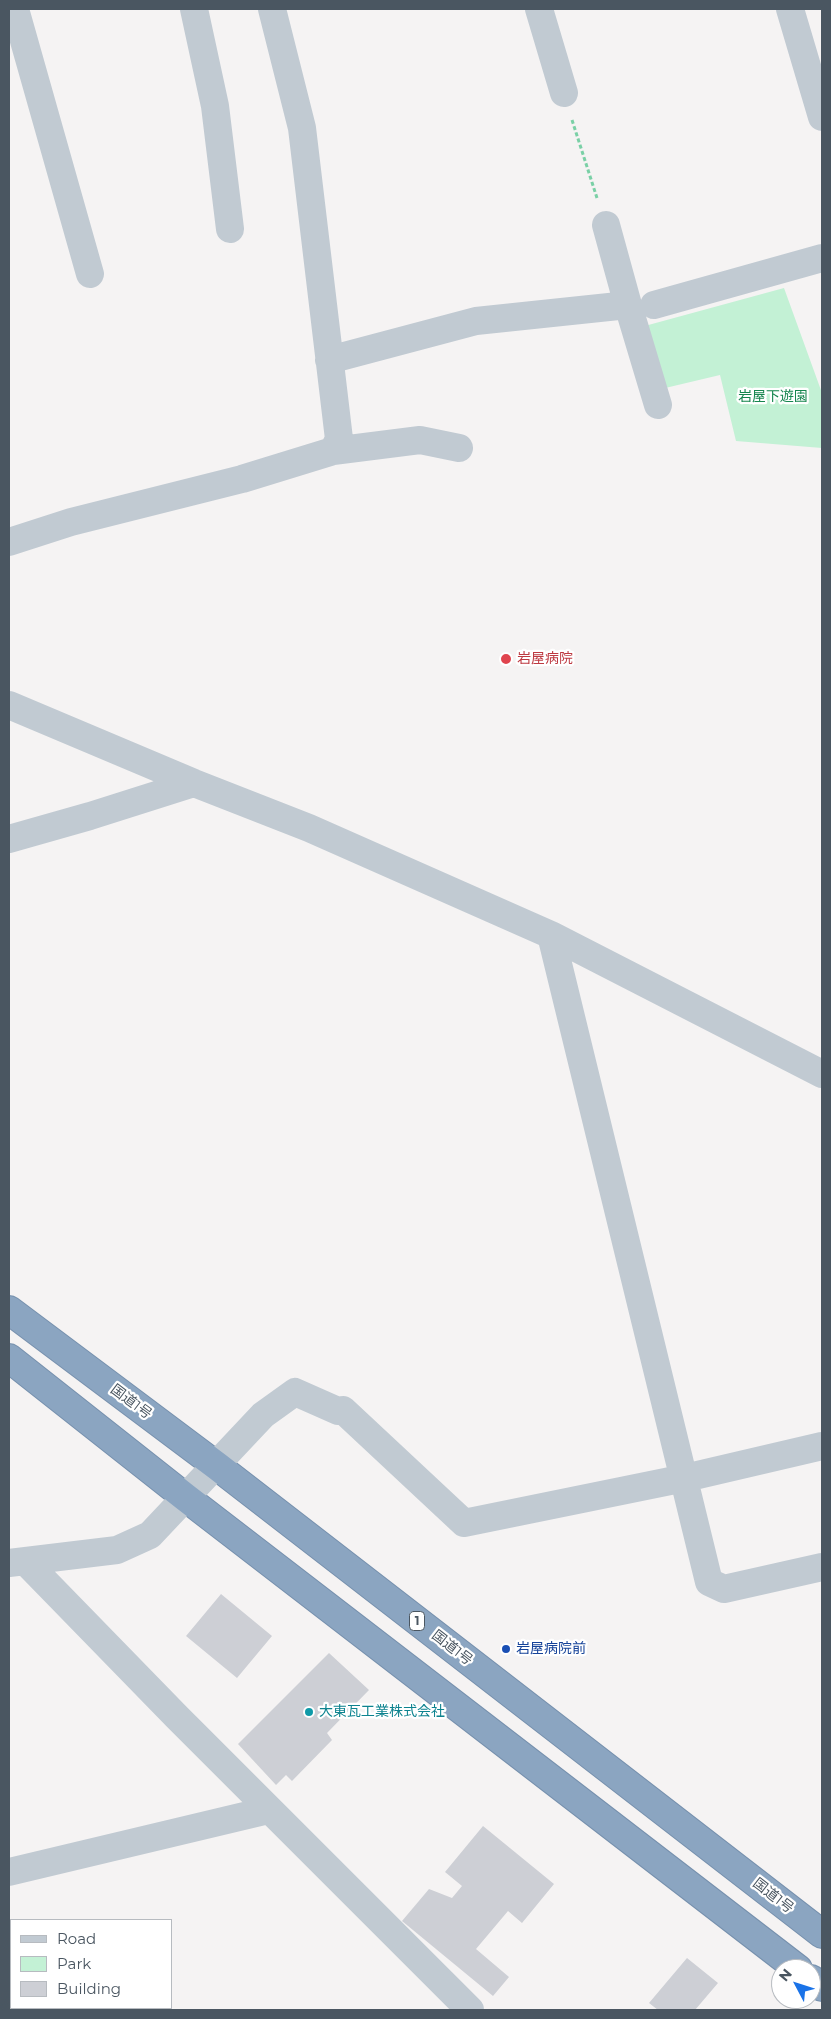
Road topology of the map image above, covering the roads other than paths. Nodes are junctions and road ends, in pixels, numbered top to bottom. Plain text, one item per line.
1 (15, 9) edge
2 (194, 9) edge
3 (272, 9) edge
4 (539, 9) edge
5 (790, 9) edge
6 (564, 93) road end
7 (822, 117) edge
8 (606, 224) road end
9 (230, 229) dead end
10 (822, 258) edge
11 (90, 274) dead end
12 (641, 305) junction
13 (329, 360) junction
14 (658, 405) dead end
15 (459, 448) dead end
16 (333, 451) junction
17 (9, 542) edge
18 (9, 705) edge
19 (194, 782) junction
20 (9, 839) edge
21 (551, 935) junction
22 (822, 1074) edge
23 (9, 1310) edge
24 (9, 1358) edge
25 (822, 1446) edge
26 (217, 1466) junction
27 (685, 1478) junction
28 (186, 1497) junction
29 (17, 1562) edge
30 (822, 1567) edge
31 (269, 1810) junction
32 (9, 1872) edge
33 (822, 1934) edge
34 (785, 1959) edge
35 (470, 2010) edge

1 - 11 street
2 - 9 street
3 - 13 street
4 - 6 street
5 - 7 street
8 - 12 street
10 - 12 street
12 - 13 street
12 - 14 street
13 - 16 street
15 - 16 street
16 - 17 street
18 - 19 street
19 - 20 street
19 - 21 street
21 - 22 street
21 - 27 street
23 - 26 highway, 国道1号 / 1
24 - 28 highway
25 - 27 street
26 - 27 street
26 - 28 street
26 - 33 highway, 国道1号 / 1
27 - 30 street
28 - 29 street
28 - 34 highway
29 - 31 street
31 - 32 street
31 - 35 street

